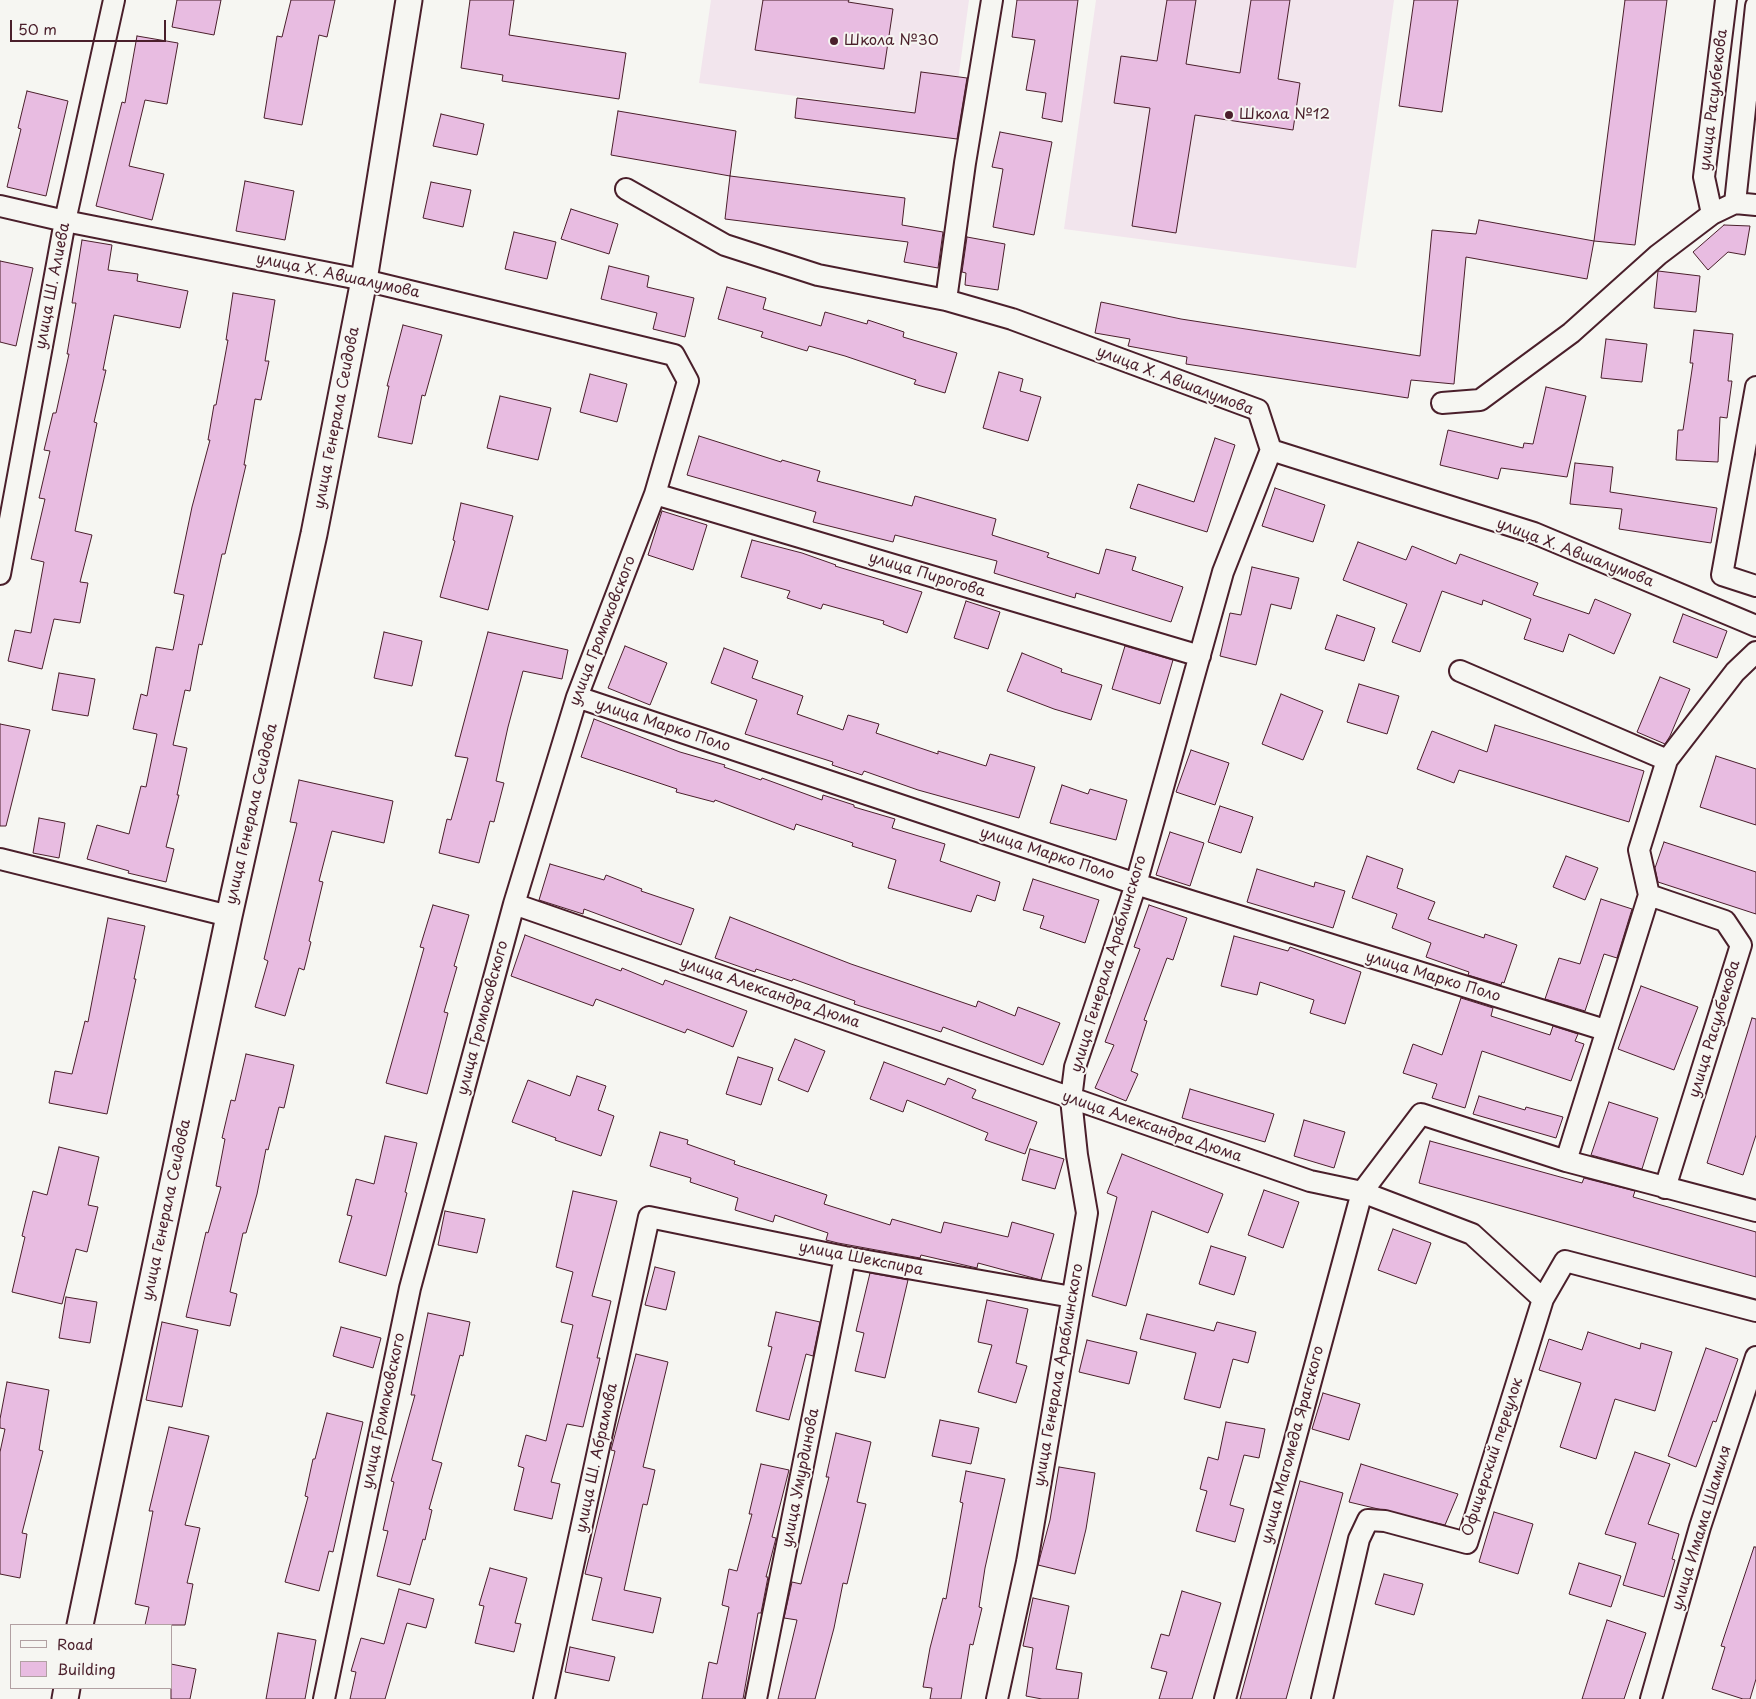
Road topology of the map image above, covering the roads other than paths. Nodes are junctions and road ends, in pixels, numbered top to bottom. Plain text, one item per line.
1 (114, 0) edge
2 (409, 0) edge
3 (992, 0) edge
4 (1726, 0) edge
5 (1756, 6) edge
6 (626, 189) dead end
7 (1735, 203) junction
8 (1756, 205) edge
9 (0, 206) edge
10 (1712, 214) junction
11 (65, 221) junction
12 (364, 280) junction
13 (946, 300) junction
14 (674, 355) joint
15 (1756, 388) edge
16 (1442, 404) dead end
17 (1272, 450) junction
18 (655, 494) junction
19 (0, 574) edge
20 (1756, 586) edge
21 (1756, 626) edge
22 (1756, 652) edge
23 (1200, 656) junction
24 (1460, 671) dead end
25 (577, 697) junction
26 (1667, 760) junction
27 (0, 858) edge
28 (1136, 884) junction
29 (1649, 895) junction
30 (514, 904) junction
31 (229, 916) junction
32 (1605, 1030) junction
33 (1071, 1099) junction
34 (1566, 1161) junction
35 (1665, 1188) junction
36 (1362, 1192) junction
37 (1756, 1211) edge
38 (649, 1217) joint
39 (845, 1257) junction
40 (1072, 1297) junction
41 (1543, 1298) junction
42 (1756, 1312) edge
43 (1756, 1357) edge
44 (80, 1624) edge
45 (324, 1699) edge
46 (544, 1699) edge
47 (756, 1699) edge
48 (997, 1699) edge
49 (1225, 1699) edge
50 (1322, 1699) edge
51 (1651, 1699) edge

1 - 11 street, улица Ш. Алиева
2 - 12 street, улица Генерала Сеидова
3 - 13 street
4 - 10 street, улица Расулбекова
5 - 7 street
6 - 13 street, улица Х. Авшалумова
7 - 8 street
7 - 10 street
9 - 11 street, улица Х. Авшалумова
10 - 16 street
11 - 12 street, улица Х. Авшалумова
11 - 19 street, улица Ш. Алиева
12 - 14 street, улица Х. Авшалумова
12 - 31 street, улица Генерала Сеидова
13 - 17 street, улица Х. Авшалумова
14 - 18 street, улица Громоковского
15 - 20 street
17 - 21 street, улица Х. Авшалумова
17 - 23 street, улица Генерала Араблинского
18 - 23 street, улица Пирогова
18 - 25 street, улица Громоковского
22 - 26 street
23 - 28 street, улица Генерала Араблинского
24 - 26 street
25 - 28 street, улица Марко Поло
25 - 30 street, улица Громоковского
26 - 29 street
27 - 31 street
28 - 32 street, улица Марко Поло
28 - 33 street, улица Генерала Араблинского
29 - 32 street
29 - 35 street, улица Расулбекова
30 - 33 street, улица Александра Дюма
30 - 45 street, улица Громоковского
31 - 44 street, улица Генерала Сеидова
32 - 34 street
33 - 36 street, улица Александра Дюма
33 - 40 street, улица Генерала Араблинского
34 - 35 street
34 - 36 street
35 - 37 street
36 - 41 street, улица Александра Дюма
36 - 49 street, улица Магомеда Ярагского
38 - 39 street, улица Шекспира
38 - 46 street, улица Ш. Абрамова
39 - 40 street, улица Шекспира
39 - 47 street, улица Умурдинова
40 - 48 street, улица Генерала Араблинского
41 - 42 street
41 - 50 street, Офицерский переулок
43 - 51 street, улица Имама Шамиля

